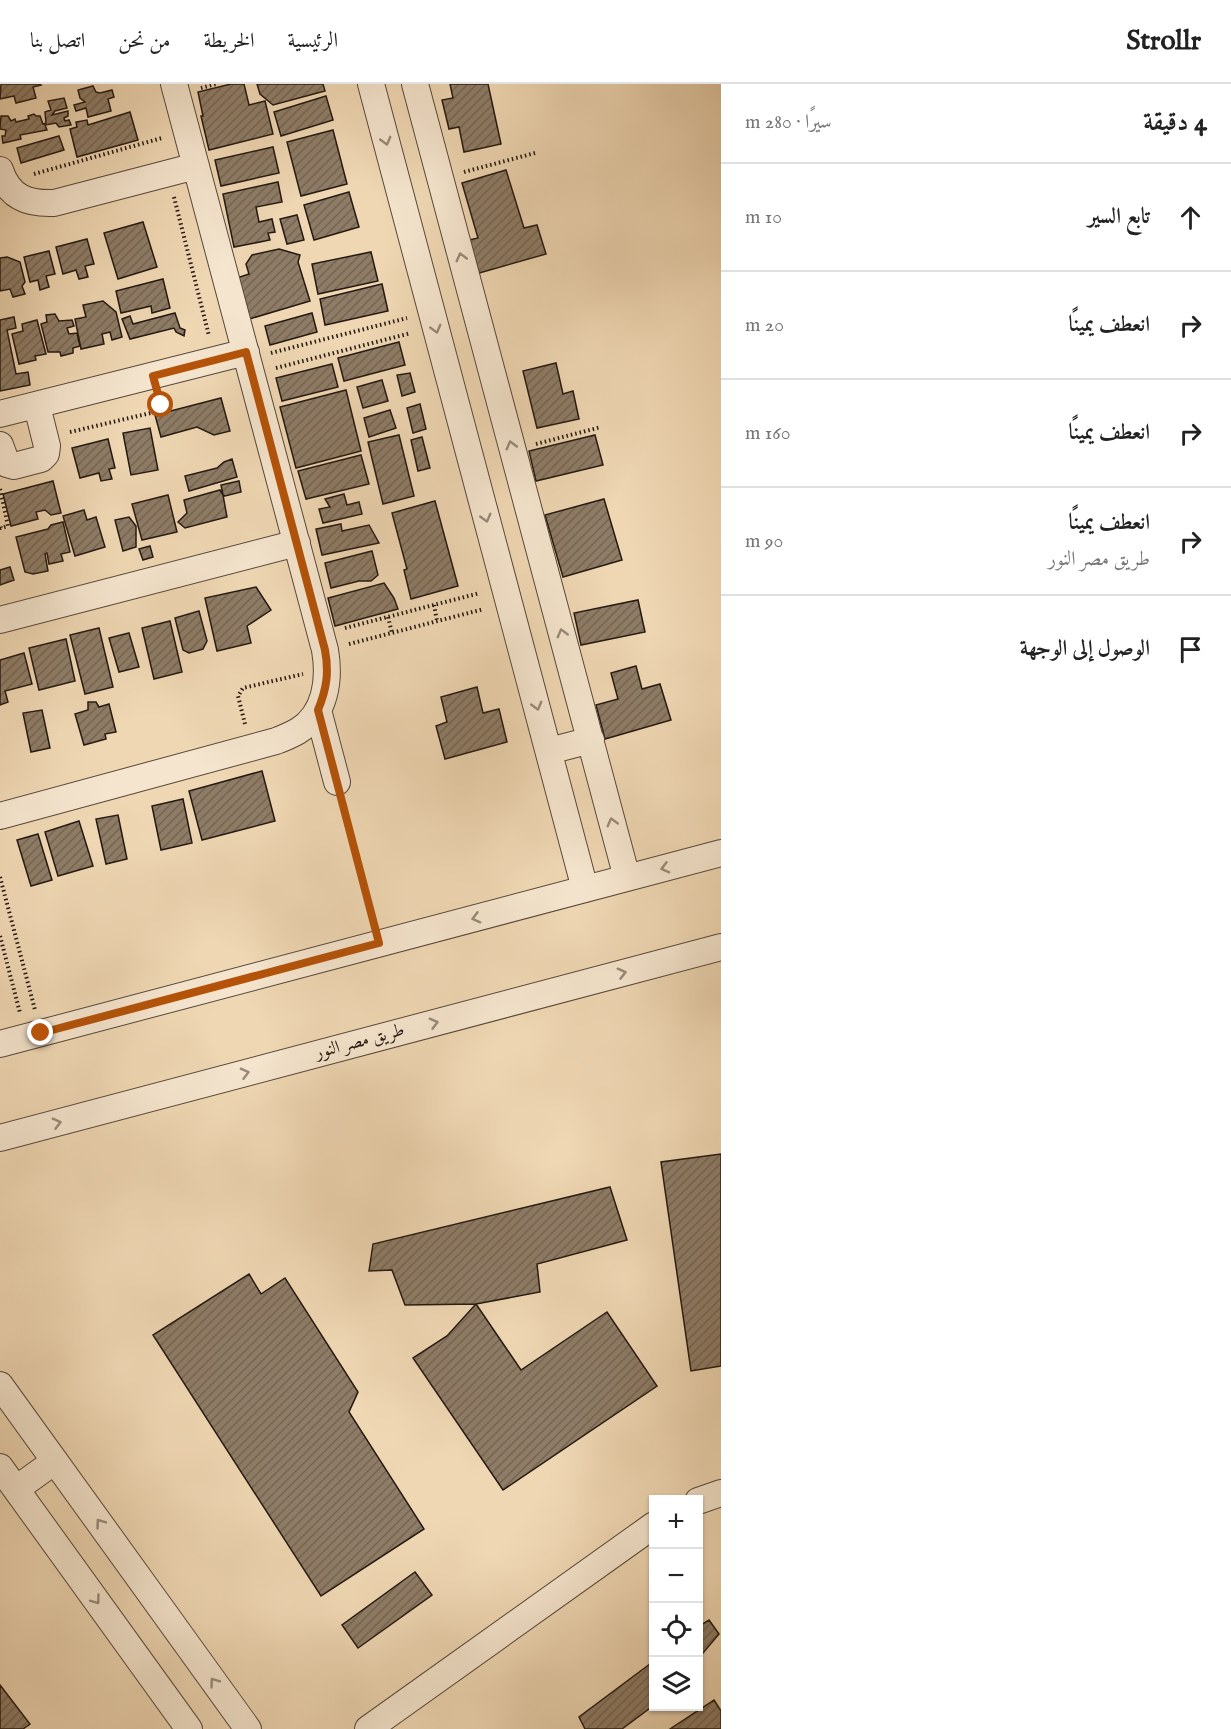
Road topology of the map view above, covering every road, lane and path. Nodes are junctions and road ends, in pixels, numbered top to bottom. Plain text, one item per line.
1 (174, 84) edge
2 (371, 84) edge
3 (415, 84) edge
4 (187, 132) junction
5 (535, 153) dead end
6 (196, 166) junction
7 (168, 173) junction
8 (1, 178) edge
9 (440, 178) junction
10 (433, 319) junction
11 (215, 360) junction
12 (248, 362) junction
13 (153, 376) junction
14 (37, 406) junction
15 (0, 414) edge
16 (601, 427) dead end
17 (60, 434) dead end
18 (0, 445) edge
19 (512, 450) junction
20 (0, 489) edge
21 (0, 525) edge
22 (297, 543) junction
23 (506, 595) junction
24 (434, 605) junction
25 (388, 617) junction
26 (0, 620) edge
27 (437, 621) junction
28 (392, 633) junction
29 (325, 651) junction
30 (318, 710) junction
31 (591, 740) junction
32 (251, 748) junction
33 (549, 751) junction
34 (337, 782) joint
35 (0, 816) edge
36 (721, 853) edge
37 (0, 877) edge
38 (627, 878) junction
39 (585, 889) junction
40 (0, 936) edge
41 (379, 943) junction
42 (721, 947) edge
43 (34, 1035) junction
44 (0, 1044) edge
45 (0, 1138) edge
46 (0, 1385) edge
47 (55, 1461) junction
48 (0, 1467) edge
49 (16, 1489) junction
50 (721, 1493) edge
51 (703, 1500) edge
52 (649, 1529) edge
53 (189, 1729) edge
54 (248, 1729) edge
55 (368, 1729) edge

1 - 4 street
2 -> 10 street
3 - 9 street
4 - 6 street
4 - 8 path
5 - 9 path
6 - 7 street
6 - 12 street
7 - 8 street
7 - 11 path
19 -> 9 street
10 - 12 path
10 - 12 path
10 -> 23 street
11 - 12 street
11 - 13 street
12 - 22 street
13 - 14 street
13 - 17 path
14 - 15 street
14 - 18 street
16 - 19 path
31 -> 19 street
20 - 21 path
22 - 26 street
22 - 29 street
23 - 24 path
23 - 27 path
23 -> 33 street
24 - 25 path
24 - 27 path
25 - 28 path
25 - 29 path
27 - 28 path
28 - 29 path
29 - 30 street
29 - 32 path
30 - 32 street
30 - 34 street
31 - 33 street
38 -> 31 street
32 - 35 street
33 - 39 street
34 - 41 path
36 -> 38 street
37 - 43 path
38 - 39 street
39 -> 41 street
40 - 43 path
41 - 43 street
45 -> 42 street, طريق مصر النور
43 - 44 street
46 - 47 street
47 - 49 street
54 -> 47 street
48 - 49 street
49 -> 53 street
50 - 51 street
52 - 55 street

